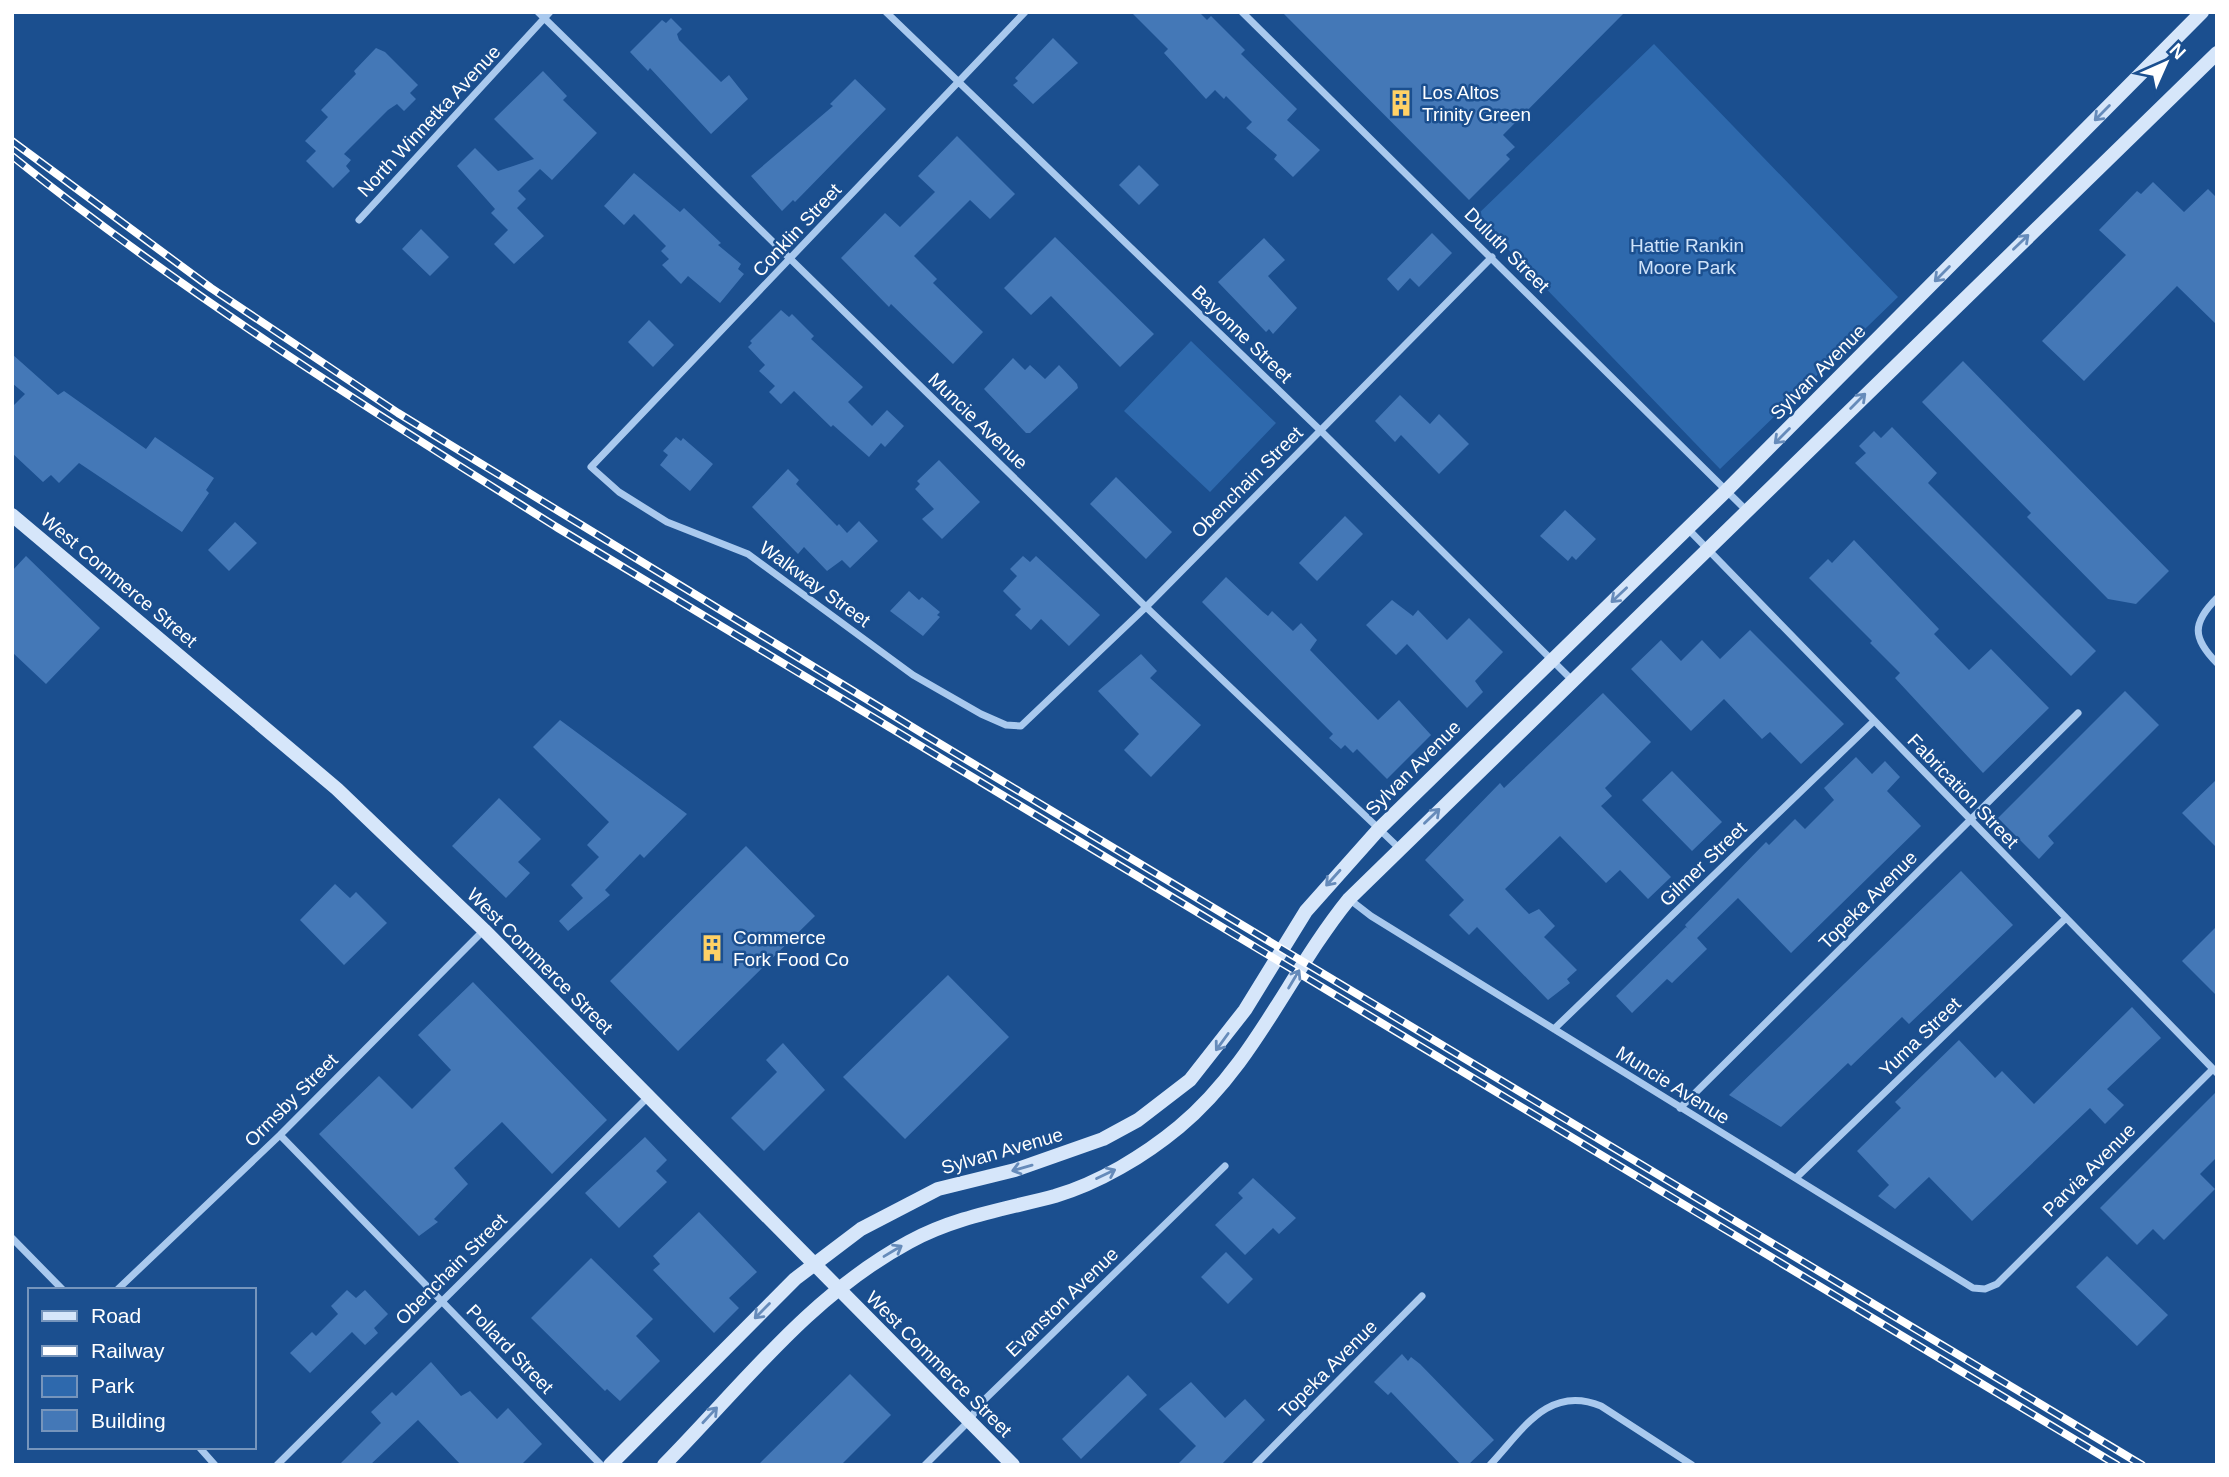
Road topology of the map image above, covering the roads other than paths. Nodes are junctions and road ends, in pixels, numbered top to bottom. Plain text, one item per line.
1 (886, 12) edge
2 (1025, 12) edge
3 (1242, 12) edge
4 (2202, 12) edge
5 (544, 14) edge
6 (2217, 53) edge
7 (957, 81) junction
8 (359, 220) dead end
9 (1492, 257) junction
10 (792, 260) junction
11 (1320, 430) junction
12 (591, 467) joint
13 (1727, 490) junction
14 (1748, 511) junction
15 (12, 515) edge
16 (1688, 530) junction
17 (1708, 550) junction
18 (2217, 598) edge
19 (1146, 607) junction
20 (1550, 660) junction
21 (2217, 663) edge
22 (1573, 681) junction
23 (2078, 713) dead end
24 (1874, 721) junction
25 (1021, 726) joint
26 (1970, 821) junction
27 (1379, 829) junction
28 (1399, 848) junction
29 (1349, 899) junction
30 (2065, 919) junction
31 (484, 930) junction
32 (1554, 1029) junction
33 (2215, 1071) edge
34 (648, 1097) junction
35 (1680, 1108) junction
36 (280, 1135) junction
37 (1225, 1166) dead end
38 (1797, 1178) junction
39 (12, 1238) edge
40 (811, 1264) junction
41 (61, 1288) edge
42 (119, 1288) edge
43 (836, 1289) junction
44 (1985, 1289) joint
45 (1422, 1296) dead end
46 (441, 1301) junction
47 (969, 1421) junction
48 (201, 1449) edge
49 (215, 1465) edge
50 (277, 1465) edge
51 (601, 1465) edge
52 (610, 1465) edge
53 (664, 1465) edge
54 (925, 1465) edge
55 (1013, 1465) edge
56 (1255, 1465) edge
57 (1490, 1465) edge
58 (1692, 1465) edge

1 - 7 street, Bayonne Street
2 - 7 street, Conklin Street
3 - 9 street, Duluth Street
4 -> 13 main road, Sylvan Avenue
5 - 8 street, North Winnetka Avenue
5 - 10 street, Muncie Avenue
14 -> 6 main road
7 - 10 street, Conklin Street
7 - 11 street, Bayonne Street
9 - 11 street, Obenchain Street
9 - 13 street, Duluth Street
10 - 12 street, Conklin Street
10 - 19 street, Muncie Avenue
11 - 19 street, Obenchain Street
11 - 20 street, Bayonne Street
12 - 25 street, Walkway Street
13 - 14 street, Duluth Street
13 - 16 main road, Sylvan Avenue
14 - 17 main road
15 - 31 main road, West Commerce Street
16 - 17 street, Fabrication Street
16 -> 20 main road, Sylvan Avenue
17 - 22 main road
17 - 24 street, Fabrication Street
18 - 21 street
19 - 25 street, Obenchain Street
19 - 27 street, Muncie Avenue
20 - 22 street, Bayonne Street
20 - 27 main road, Sylvan Avenue
28 -> 22 main road
23 - 26 street, Topeka Avenue
24 - 26 street, Fabrication Street
24 - 32 street, Gilmer Street
26 - 30 street, Fabrication Street
26 - 35 street, Topeka Avenue
27 - 28 street, Muncie Avenue
27 -> 40 main road, Sylvan Avenue
28 - 29 main road
29 - 32 street, Muncie Avenue
43 -> 29 main road
30 - 33 street, Fabrication Street
30 - 38 street, Yuma Street
31 - 34 main road, West Commerce Street
31 - 36 street, Ormsby Street
32 - 35 street, Muncie Avenue
33 - 44 street, Parvia Avenue
34 - 40 main road, West Commerce Street
34 - 46 street, Obenchain Street
35 - 38 street, Muncie Avenue
36 - 42 street, Ormsby Street
36 - 46 street, Pollard Street
37 - 47 street, Evanston Avenue
38 - 44 street, Muncie Avenue
39 - 41 street
40 - 43 main road, West Commerce Street
40 -> 52 main road, Sylvan Avenue
43 - 47 main road, West Commerce Street
53 -> 43 main road
45 - 56 street, Topeka Avenue
46 - 50 street, Obenchain Street
46 - 51 street, Pollard Street
47 - 54 street, Evanston Avenue
47 - 55 main road, West Commerce Street
48 - 49 street
57 - 58 street

